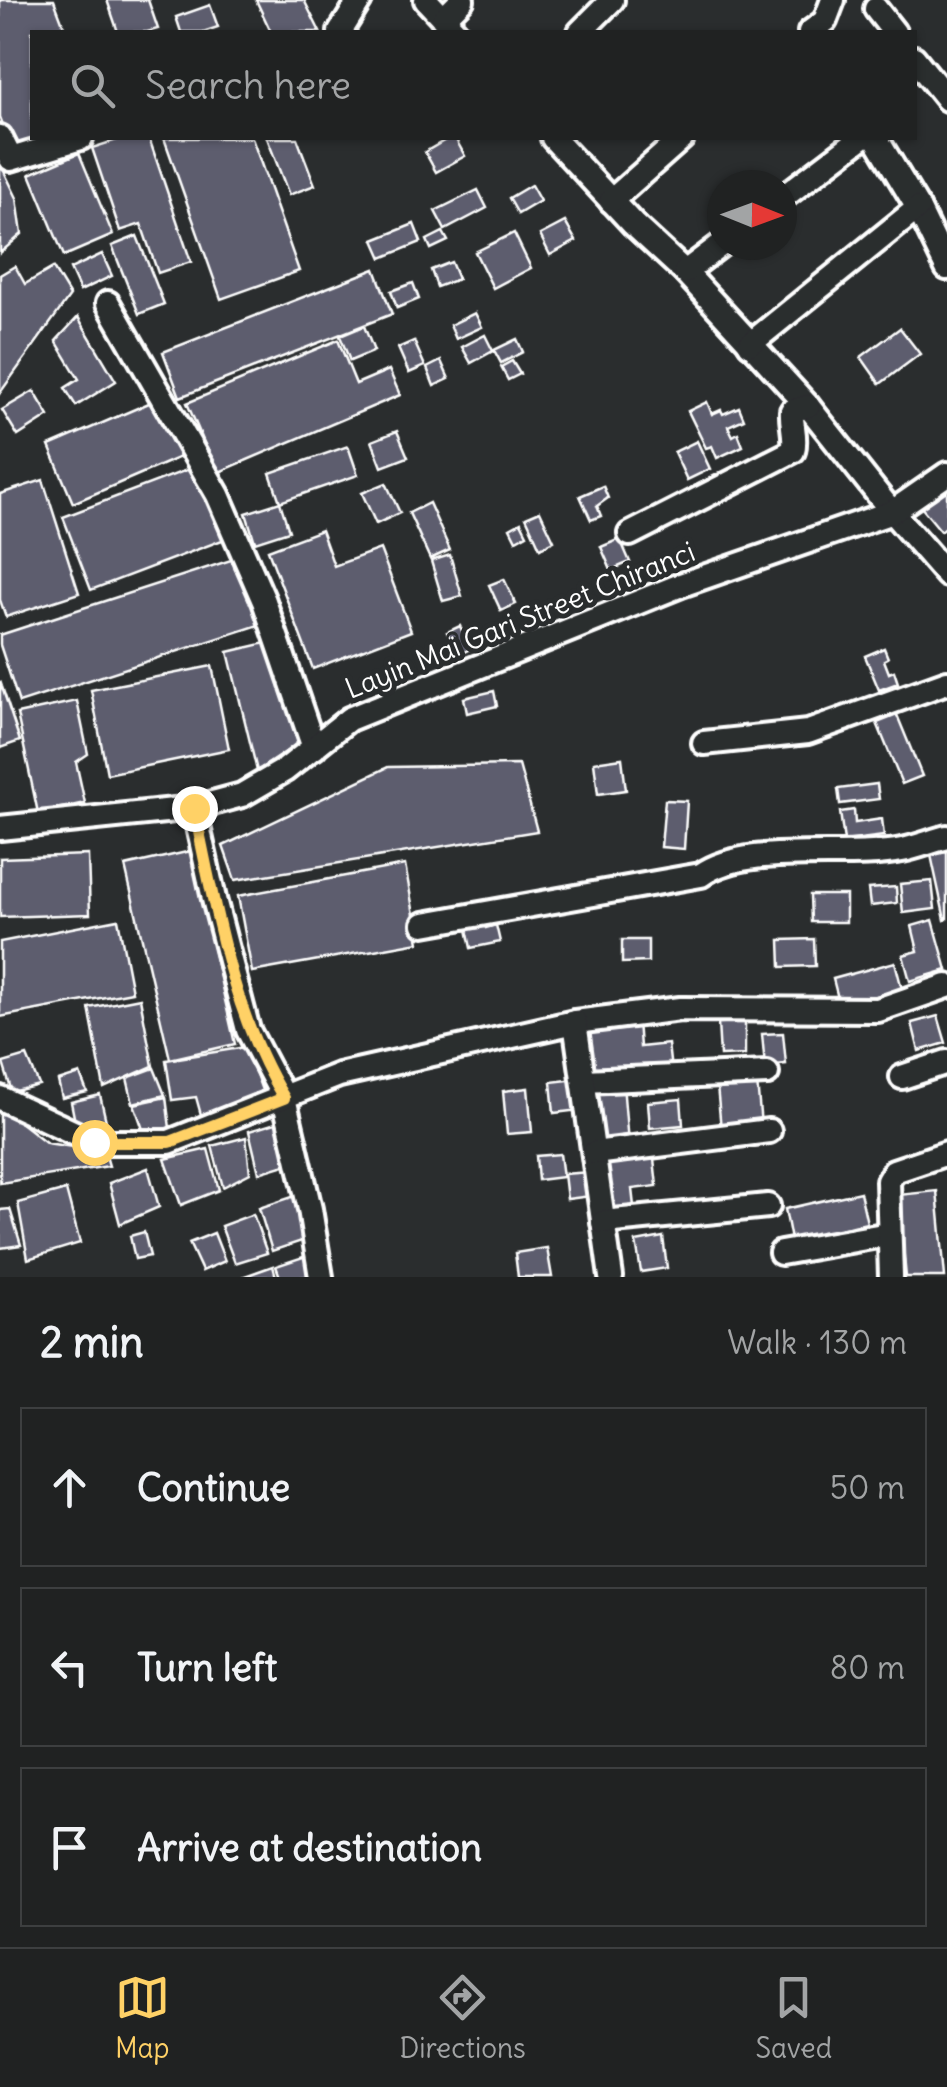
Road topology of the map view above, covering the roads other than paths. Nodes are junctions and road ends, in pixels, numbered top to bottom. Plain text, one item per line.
1 (360, 0) edge
2 (426, 0) edge
3 (462, 0) edge
4 (612, 0) edge
5 (833, 0) edge
6 (876, 9) dead end
7 (450, 26) edge
8 (341, 30) edge
9 (582, 30) edge
10 (813, 30) edge
11 (892, 30) edge
12 (917, 62) edge
13 (947, 99) edge
14 (0, 138) edge
15 (75, 140) edge
16 (555, 140) edge
17 (680, 140) edge
18 (859, 140) edge
19 (877, 140) edge
20 (797, 187) edge
21 (611, 201) junction
22 (918, 208) junction
23 (707, 255) edge
24 (945, 260) edge
25 (685, 272) junction
26 (108, 303) dead end
27 (750, 344) junction
28 (808, 406) junction
29 (947, 474) edge
30 (892, 512) junction
31 (630, 534) dead end
32 (947, 574) edge
33 (947, 682) edge
34 (704, 743) dead end
35 (314, 748) junction
36 (194, 808) junction
37 (0, 828) edge
38 (947, 837) edge
39 (424, 924) dead end
40 (947, 986) edge
41 (575, 1022) junction
42 (947, 1062) edge
43 (767, 1073) dead end
44 (902, 1077) dead end
45 (584, 1082) junction
46 (0, 1098) edge
47 (284, 1098) junction
48 (769, 1131) dead end
49 (594, 1153) junction
50 (947, 1154) edge
51 (768, 1206) dead end
52 (604, 1222) junction
53 (889, 1234) junction
54 (782, 1253) dead end
55 (321, 1277) edge
56 (611, 1277) edge
57 (891, 1277) edge

1 - 8 street
2 - 7 street
3 - 7 street
4 - 9 street
5 - 10 street
6 - 11 street
12 - 13 street
14 - 15 street
16 - 21 street
17 - 21 street
18 - 20 street
19 - 22 street
21 - 25 street
22 - 24 street
22 - 27 street
23 - 25 street
25 - 27 street
26 - 35 street
27 - 28 street
28 - 30 street
28 - 31 street
29 - 30 street, Layin Mai Gari Street Chiranci
30 - 32 street
30 - 35 street, Layin Mai Gari Street Chiranci
33 - 34 street
35 - 36 street, Layin Mai Gari Street Chiranci
36 - 37 street, Layin Mai Gari Street Chiranci
36 - 47 street
38 - 39 street
40 - 41 street
41 - 45 street
41 - 47 street
42 - 44 street
43 - 45 street
45 - 49 street
46 - 47 street
47 - 55 street
48 - 49 street
49 - 52 street
50 - 53 street
51 - 52 street
52 - 56 street
53 - 54 street
53 - 57 street

